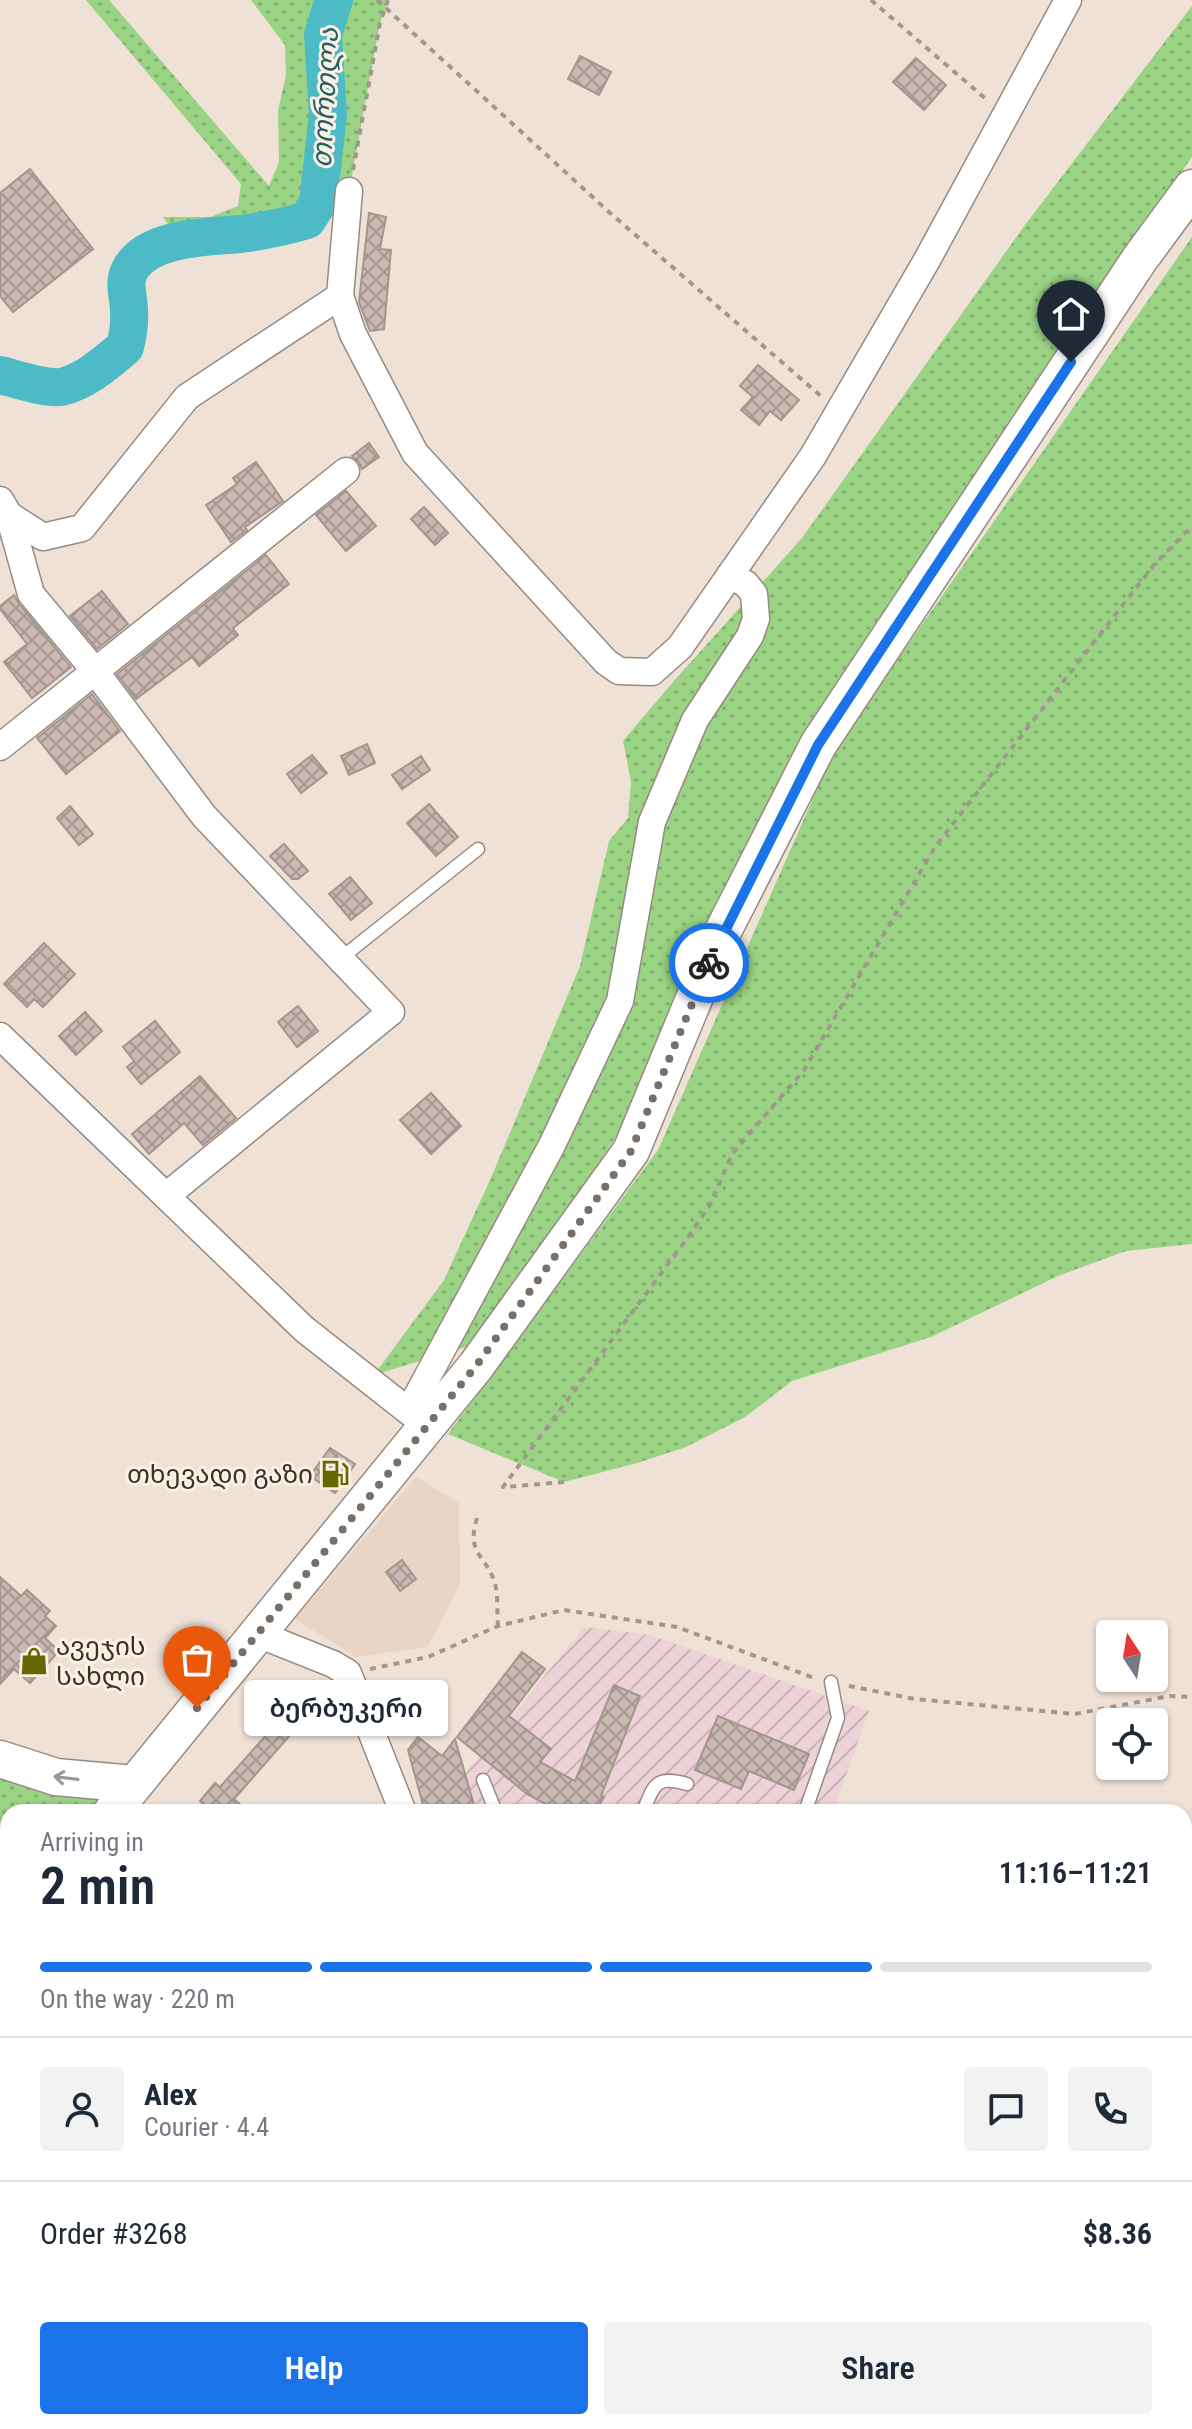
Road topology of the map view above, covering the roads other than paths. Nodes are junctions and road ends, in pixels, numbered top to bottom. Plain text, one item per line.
1 (1068, 0) edge
2 (351, 181) road end
3 (1192, 188) edge
4 (340, 296) junction
5 (346, 471) dead end
6 (4, 507) edge
7 (730, 575) junction
8 (95, 671) junction
9 (0, 747) edge
10 (478, 849) dead end
11 (340, 959) junction
12 (4, 1050) edge
13 (166, 1196) junction
14 (418, 1418) junction
15 (258, 1634) junction
16 (831, 1682) dead end
17 (0, 1759) edge
18 (483, 1780) dead end
19 (134, 1784) junction
20 (687, 1784) dead end
21 (118, 1804) edge
22 (400, 1804) edge
23 (493, 1804) edge
24 (646, 1804) edge
25 (808, 1804) edge

1 - 7 street
2 - 4 street
3 - 14 main road
4 - 6 street
4 - 7 street
5 - 8 street
6 - 8 street
7 - 14 street
8 - 9 street
8 - 11 street
10 - 11 lane
11 - 13 street
12 - 13 street
13 - 14 street
14 - 15 main road
15 - 19 main road
15 - 22 street
16 - 25 lane
19 -> 17 main road
18 - 23 lane
19 - 21 main road
20 - 24 lane

